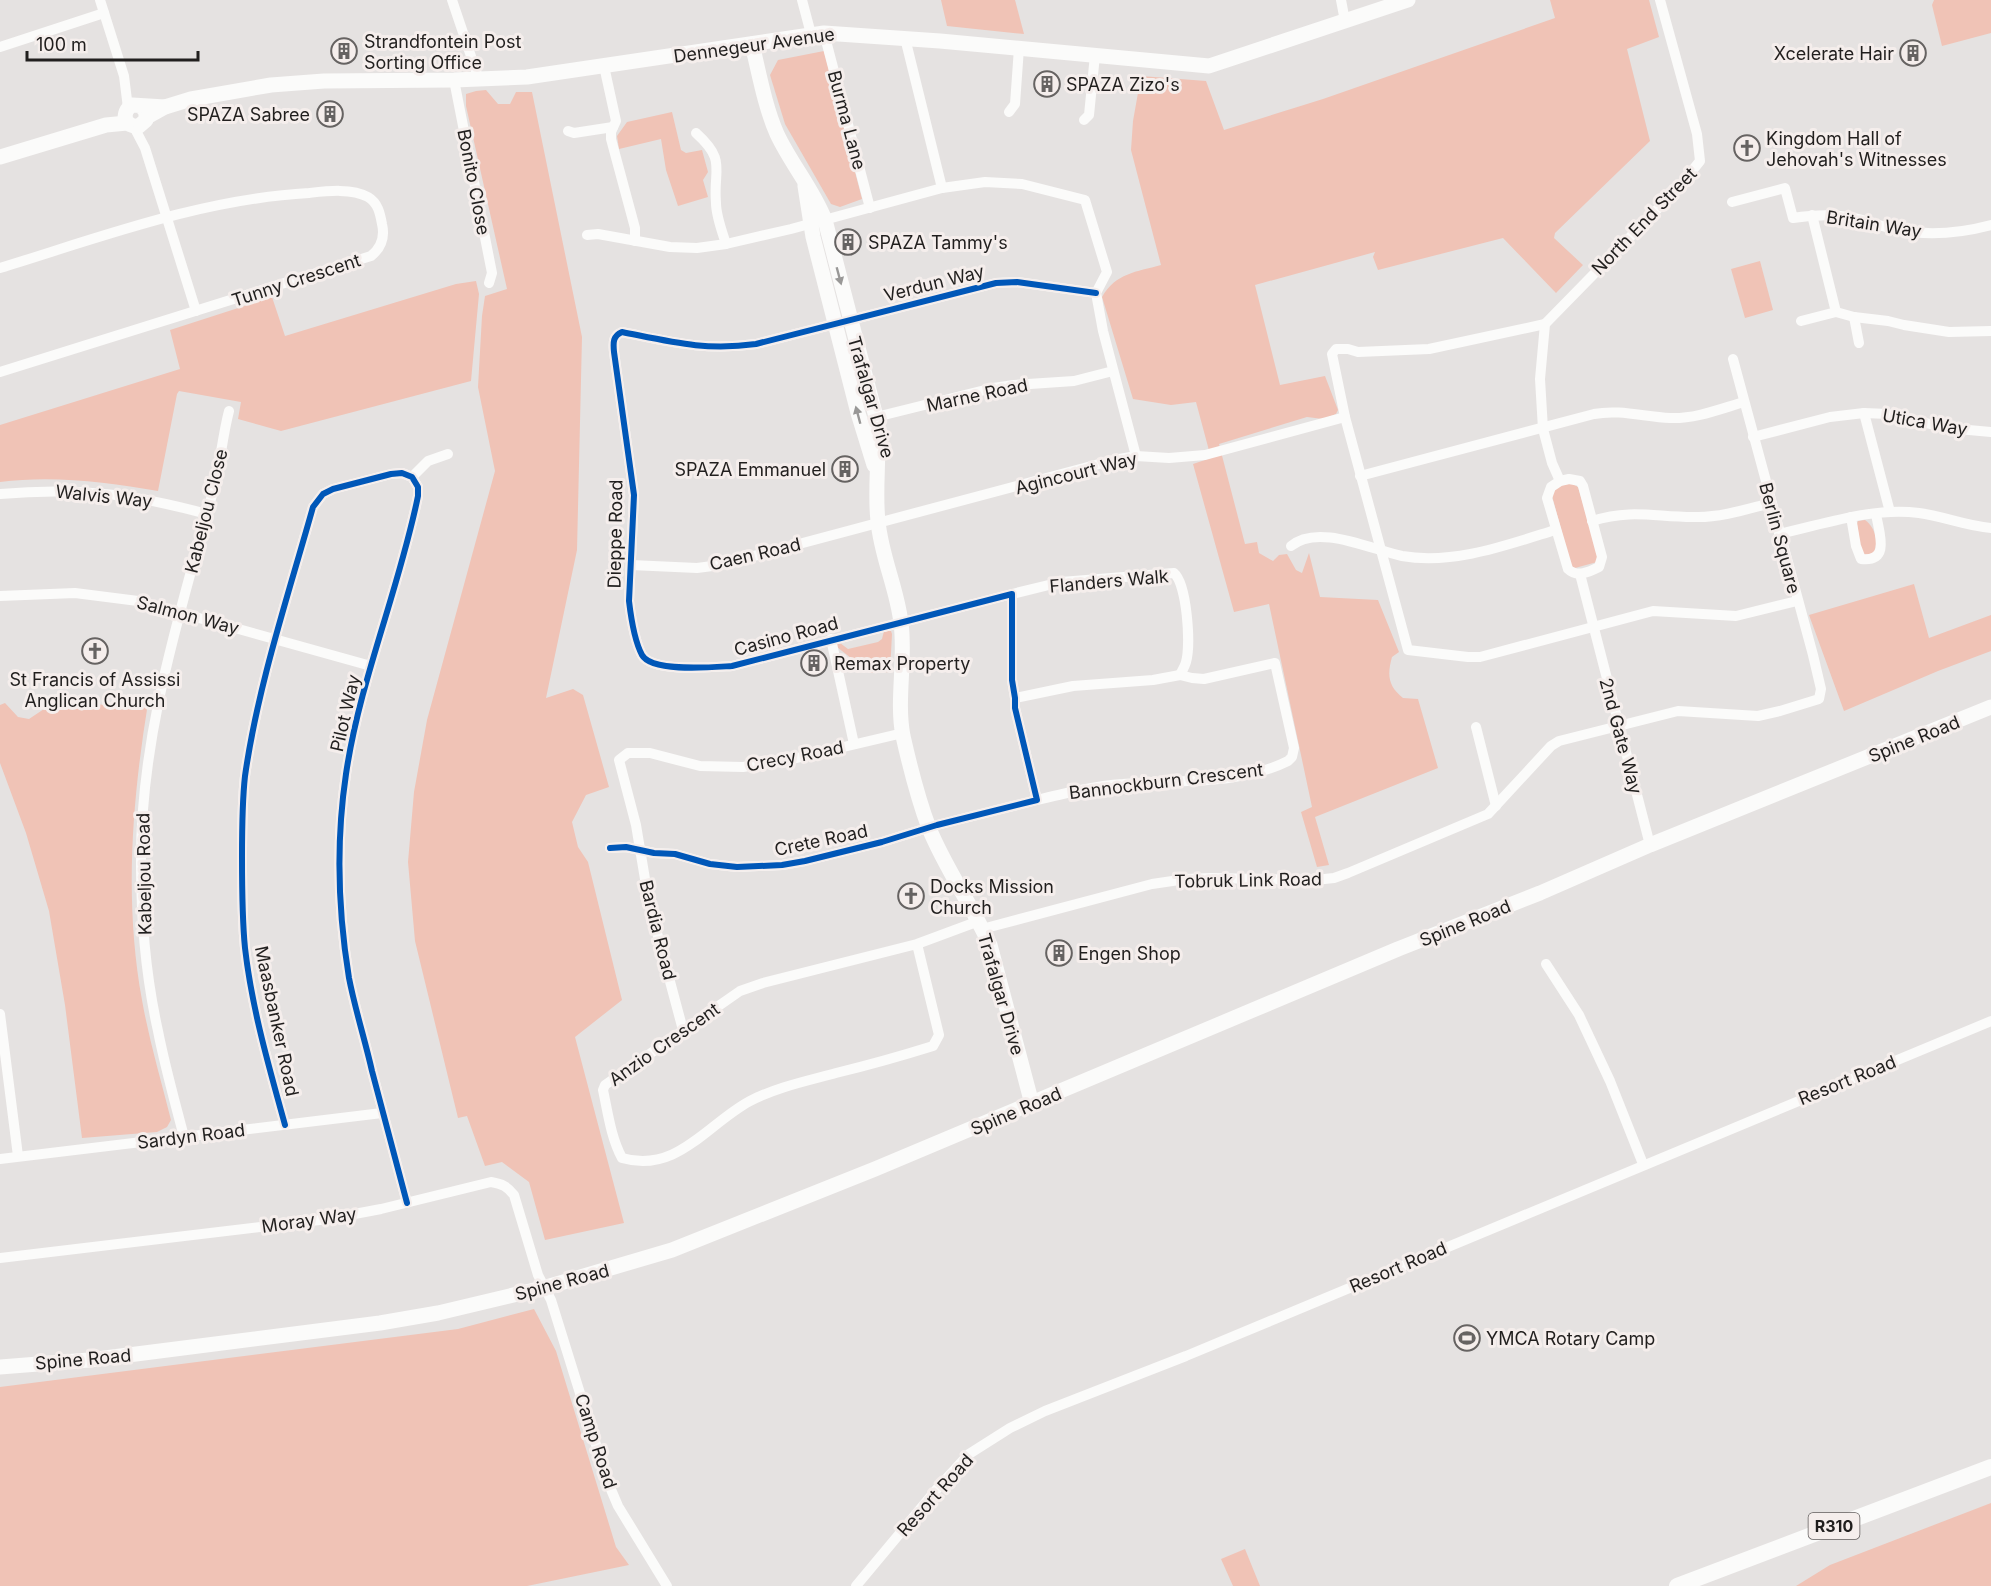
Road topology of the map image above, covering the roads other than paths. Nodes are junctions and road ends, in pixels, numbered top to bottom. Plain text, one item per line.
1 (100, 0) edge
2 (452, 0) edge
3 (802, 0) edge
4 (1341, 0) edge
5 (1408, 0) edge
6 (1660, 0) edge
7 (104, 13) junction
8 (1345, 21) junction
9 (817, 33) junction
10 (905, 38) junction
11 (752, 44) junction
12 (0, 47) edge
13 (1019, 48) junction
14 (1095, 55) junction
15 (604, 66) junction
16 (453, 80) junction
17 (479, 80) junction
18 (1009, 112) dead end
19 (135, 115) junction
20 (1084, 120) dead end
21 (613, 127) junction
22 (568, 131) dead end
23 (696, 133) dead end
24 (0, 157) edge
25 (942, 188) junction
26 (1732, 202) dead end
27 (870, 207) junction
28 (1812, 215) junction
29 (167, 218) junction
30 (817, 222) junction
31 (1991, 225) edge
32 (587, 235) dead end
33 (635, 241) junction
34 (726, 244) junction
35 (0, 268) edge
36 (489, 283) dead end
37 (1096, 293) junction
38 (196, 311) junction
39 (1836, 312) junction
40 (1854, 317) junction
41 (850, 319) junction
42 (1802, 321) dead end
43 (835, 323) junction
44 (1545, 324) junction
45 (1991, 331) edge
46 (613, 340) joint
47 (1859, 343) dead end
48 (1733, 359) dead end
49 (1113, 371) junction
50 (0, 372) edge
51 (1744, 402) junction
52 (230, 411) dead end
53 (1864, 413) junction
54 (876, 417) junction
55 (1345, 417) junction
56 (1543, 429) junction
57 (1991, 432) edge
58 (1753, 437) junction
59 (448, 454) dead end
60 (1136, 456) junction
61 (876, 470) junction
62 (1360, 476) junction
63 (412, 477) junction
64 (1560, 481) junction
65 (0, 494) edge
66 (1771, 503) junction
67 (1890, 512) junction
68 (207, 514) junction
69 (1875, 514) junction
70 (1851, 517) junction
71 (1592, 521) junction
72 (878, 524) junction
73 (1991, 528) edge
74 (1555, 531) junction
75 (1779, 534) junction
76 (1291, 546) dead end
77 (1380, 550) junction
78 (631, 565) junction
79 (1580, 574) junction
80 (1012, 594) junction
81 (0, 596) edge
82 (1797, 602) junction
83 (180, 612) junction
84 (901, 622) junction
85 (1593, 626) junction
86 (276, 639) junction
87 (831, 639) junction
88 (643, 657) joint
89 (371, 666) junction
90 (1180, 675) junction
91 (1015, 698) junction
92 (1991, 707) edge
93 (1618, 726) junction
94 (1476, 727) dead end
95 (903, 733) junction
96 (854, 744) junction
97 (619, 760) joint
98 (1037, 800) junction
99 (1496, 806) junction
100 (929, 828) junction
101 (1650, 845) junction
102 (610, 848) dead end
103 (640, 850) junction
104 (981, 925) junction
105 (917, 944) junction
106 (1546, 964) dead end
107 (0, 1014) edge
108 (1991, 1020) edge
109 (683, 1030) junction
110 (1032, 1104) junction
111 (382, 1113) junction
112 (285, 1125) junction
113 (184, 1137) junction
114 (18, 1156) junction
115 (0, 1159) edge
116 (1643, 1164) junction
117 (407, 1203) junction
118 (0, 1258) edge
119 (543, 1288) junction
120 (0, 1367) edge
121 (1991, 1467) edge
122 (667, 1586) edge
123 (856, 1586) edge
124 (1677, 1586) edge

1 - 7 street
2 - 17 street
3 - 9 street, Burma Lane
4 - 8 street
5 - 8 street, Dennegeur Avenue
6 - 44 street, North End Street
7 - 12 street
7 - 19 street
8 - 14 street, Dennegeur Avenue
9 - 10 street, Dennegeur Avenue
9 - 11 street, Dennegeur Avenue
9 - 27 street, Burma Lane
10 - 13 street, Dennegeur Avenue
10 - 25 street
11 - 15 street, Dennegeur Avenue
11 - 30 street, Trafalgar Drive
13 - 14 street, Dennegeur Avenue
13 - 18 street
14 - 20 street
15 - 17 street, Dennegeur Avenue
15 - 21 street
16 - 17 street, Dennegeur Avenue
16 - 19 street, Dennegeur Avenue
16 - 36 street, Bonito Close
19 - 24 street, Dennegeur Avenue
19 - 29 street
21 - 22 street
21 - 33 street
23 - 34 street
25 - 27 street
25 - 37 street
26 - 28 street, Britain Way
27 - 30 street
28 - 31 street, Britain Way
28 - 39 street
29 - 35 street, Tunny Crescent
29 - 38 street
29 - 38 street, Tunny Crescent
30 - 34 street
30 -> 41 street, Trafalgar Drive
30 - 43 street, Trafalgar Drive
32 - 33 street
33 - 34 street
37 - 41 street, Verdun Way
37 - 49 street
38 - 50 street, Tunny Crescent
39 - 40 street
39 - 42 street
40 - 45 street
40 - 47 street
41 - 43 street, Verdun Way
41 - 54 street, Trafalgar Drive
43 - 46 street, Verdun Way
61 -> 43 street, Trafalgar Drive
44 - 55 street, Berlin Square
44 - 56 street
46 - 78 street, Dieppe Road
48 - 51 street, Berlin Square
49 - 54 street, Marne Road
49 - 60 street
51 - 56 street
51 - 58 street, Berlin Square
52 - 68 street, Kabeljou Close
53 - 57 street, Utica Way
53 - 58 street, Utica Way
53 - 67 street
54 - 61 street, Trafalgar Drive
55 - 60 street, Agincourt Way
55 - 62 street, Berlin Square
56 - 62 street
56 - 64 street
58 - 66 street, Berlin Square
59 - 63 street
60 - 72 street, Agincourt Way
61 - 72 street, Trafalgar Drive
62 - 77 street, Berlin Square
63 - 86 street
63 - 89 street, Pilot Way
64 - 71 street
64 - 74 street
65 - 68 street, Walvis Way
66 - 71 street
66 - 75 street, Berlin Square
67 - 69 street
67 - 73 street
68 - 83 street, Kabeljou Close
69 - 70 street
69 - 70 street
70 - 75 street
71 - 79 street
72 - 78 street, Caen Road
72 - 84 street, Trafalgar Drive
74 - 77 street
74 - 79 street
75 - 82 street, Berlin Square
76 - 77 street
77 - 85 street, Berlin Square
78 - 88 street, Dieppe Road
79 - 85 street, 2nd Gate Way
80 - 84 street, Casino Road
80 - 90 street, Flanders Walk
80 - 91 street
81 - 83 street, Salmon Way
82 - 85 street, Berlin Square
82 - 93 street, Tobruk Link Road
83 - 86 street, Salmon Way
83 - 113 street, Kabeljou Road
84 - 87 street, Casino Road
84 - 95 street, Trafalgar Drive
85 - 93 street, 2nd Gate Way
86 - 89 street, Salmon Way
86 - 112 street, Maasbanker Road
87 - 88 street, Casino Road
87 - 96 street
89 - 111 street, Pilot Way
90 - 91 street, Bannockburn Crescent
90 - 98 street, Bannockburn Crescent
91 - 98 street
92 - 101 street, Spine Road
93 - 99 street, Tobruk Link Road
93 - 101 street, 2nd Gate Way
94 - 99 street
95 - 96 street, Crecy Road
95 - 100 street, Trafalgar Drive
96 - 97 street, Crecy Road
97 - 103 street, Bardia Road
98 - 100 street, Crete Road
99 - 104 street, Tobruk Link Road
100 - 103 street, Crete Road
100 - 104 street, Trafalgar Drive
101 - 110 street, Spine Road
102 - 103 street, Crete Road
103 - 109 street, Bardia Road
104 - 105 street, Anzio Crescent
104 - 110 street, Trafalgar Drive
105 - 109 street, Anzio Crescent
105 - 109 street, Anzio Crescent
106 - 116 street
107 - 114 street
108 - 116 street, Resort Road
110 - 119 street, Spine Road
111 - 112 street, Sardyn Road
111 - 117 street, Pilot Way
112 - 113 street, Sardyn Road
113 - 114 street, Sardyn Road
114 - 115 street, Sardyn Road
116 - 123 street, Resort Road
117 - 118 street, Moray Way
117 - 119 street, Moray Way
119 - 120 street, Spine Road
119 - 122 street, Camp Road
121 - 124 main road, R310

